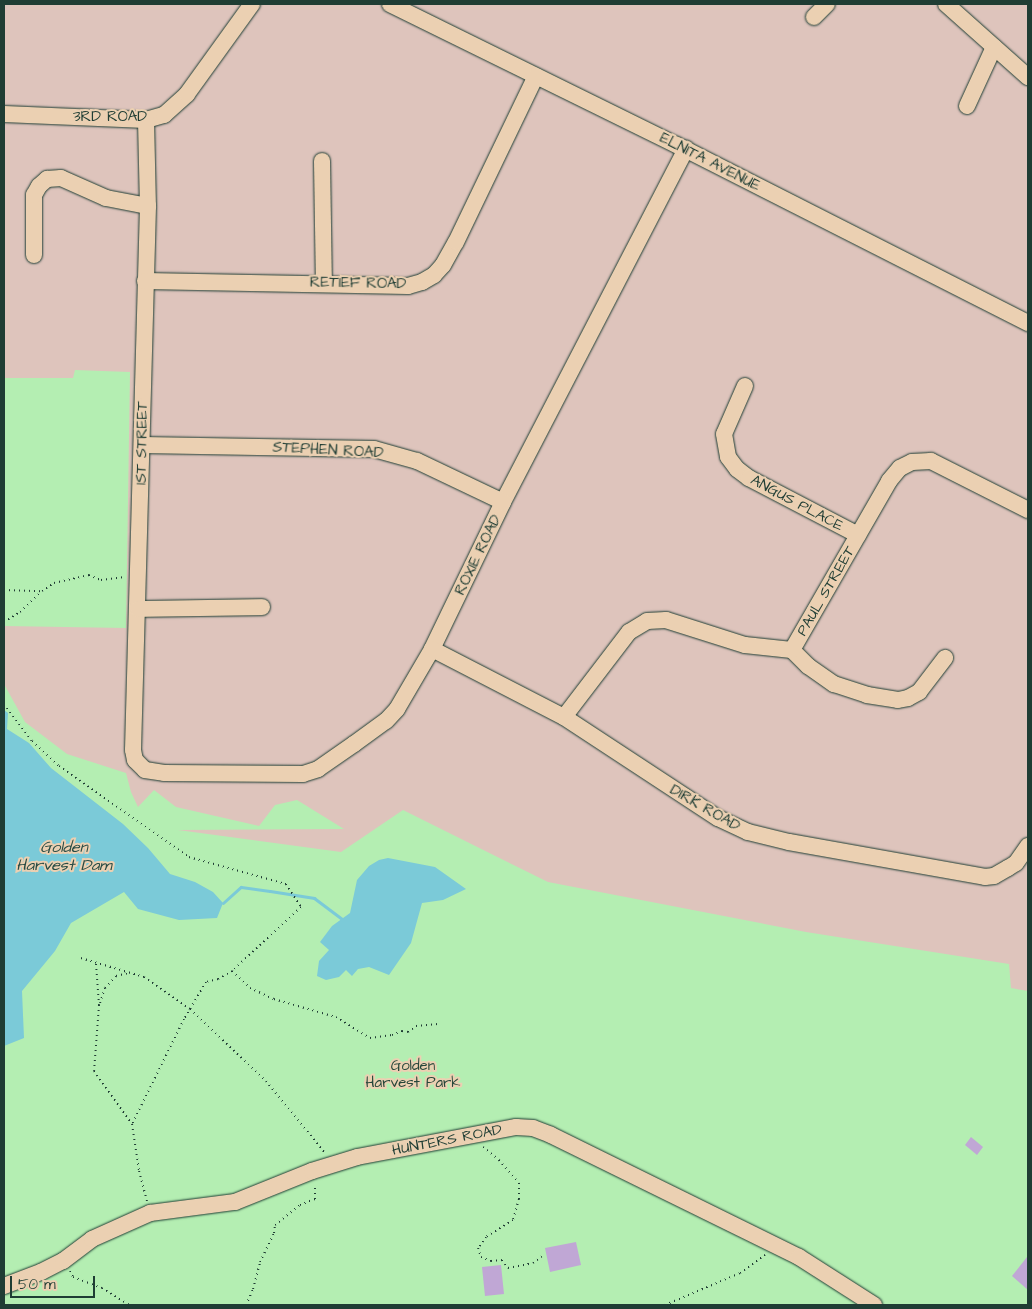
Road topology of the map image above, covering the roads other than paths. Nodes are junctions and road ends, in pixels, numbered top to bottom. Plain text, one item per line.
1 (252, 4) edge
2 (390, 4) edge
3 (827, 4) edge
4 (946, 4) edge
5 (814, 17) dead end
6 (994, 47) junction
7 (536, 76) junction
8 (1028, 77) edge
9 (967, 106) dead end
10 (4, 114) edge
11 (146, 120) junction
12 (686, 149) junction
13 (322, 161) dead end
14 (148, 206) junction
15 (34, 255) dead end
16 (145, 281) junction
17 (324, 283) junction
18 (1028, 323) edge
19 (744, 386) dead end
20 (142, 445) junction
21 (504, 502) junction
22 (1028, 510) edge
23 (858, 535) junction
24 (262, 607) dead end
25 (138, 610) junction
26 (432, 649) junction
27 (792, 650) junction
28 (945, 658) dead end
29 (564, 717) junction
30 (139, 765) joint
31 (1028, 846) edge
32 (4, 1286) edge
33 (874, 1305) edge

1 - 11 street, 3RD ROAD
2 - 7 street, ELNITA AVENUE
3 - 5 street
4 - 6 street
6 - 8 street
6 - 9 street
7 - 12 street, ELNITA AVENUE
7 - 17 street, RETIEF ROAD
10 - 11 street, 3RD ROAD
11 - 14 street, 1ST STREET
12 - 18 street, ELNITA AVENUE
12 - 21 street, ROXIE ROAD
13 - 17 street
14 - 15 street
14 - 16 street, 1ST STREET
16 - 17 street, RETIEF ROAD
16 - 20 street, 1ST STREET
19 - 23 street, ANGUS PLACE
20 - 21 street, STEPHEN ROAD
20 - 25 street, 1ST STREET
21 - 26 street, ROXIE ROAD
22 - 23 street, PAUL STREET
23 - 27 street, PAUL STREET
24 - 25 street
25 - 30 street, 1ST STREET
26 - 29 street, DIRK ROAD
26 - 30 street, ROXIE ROAD
27 - 28 street
27 - 29 street, PAUL STREET
29 - 31 street, DIRK ROAD
32 - 33 street, HUNTERS ROAD

